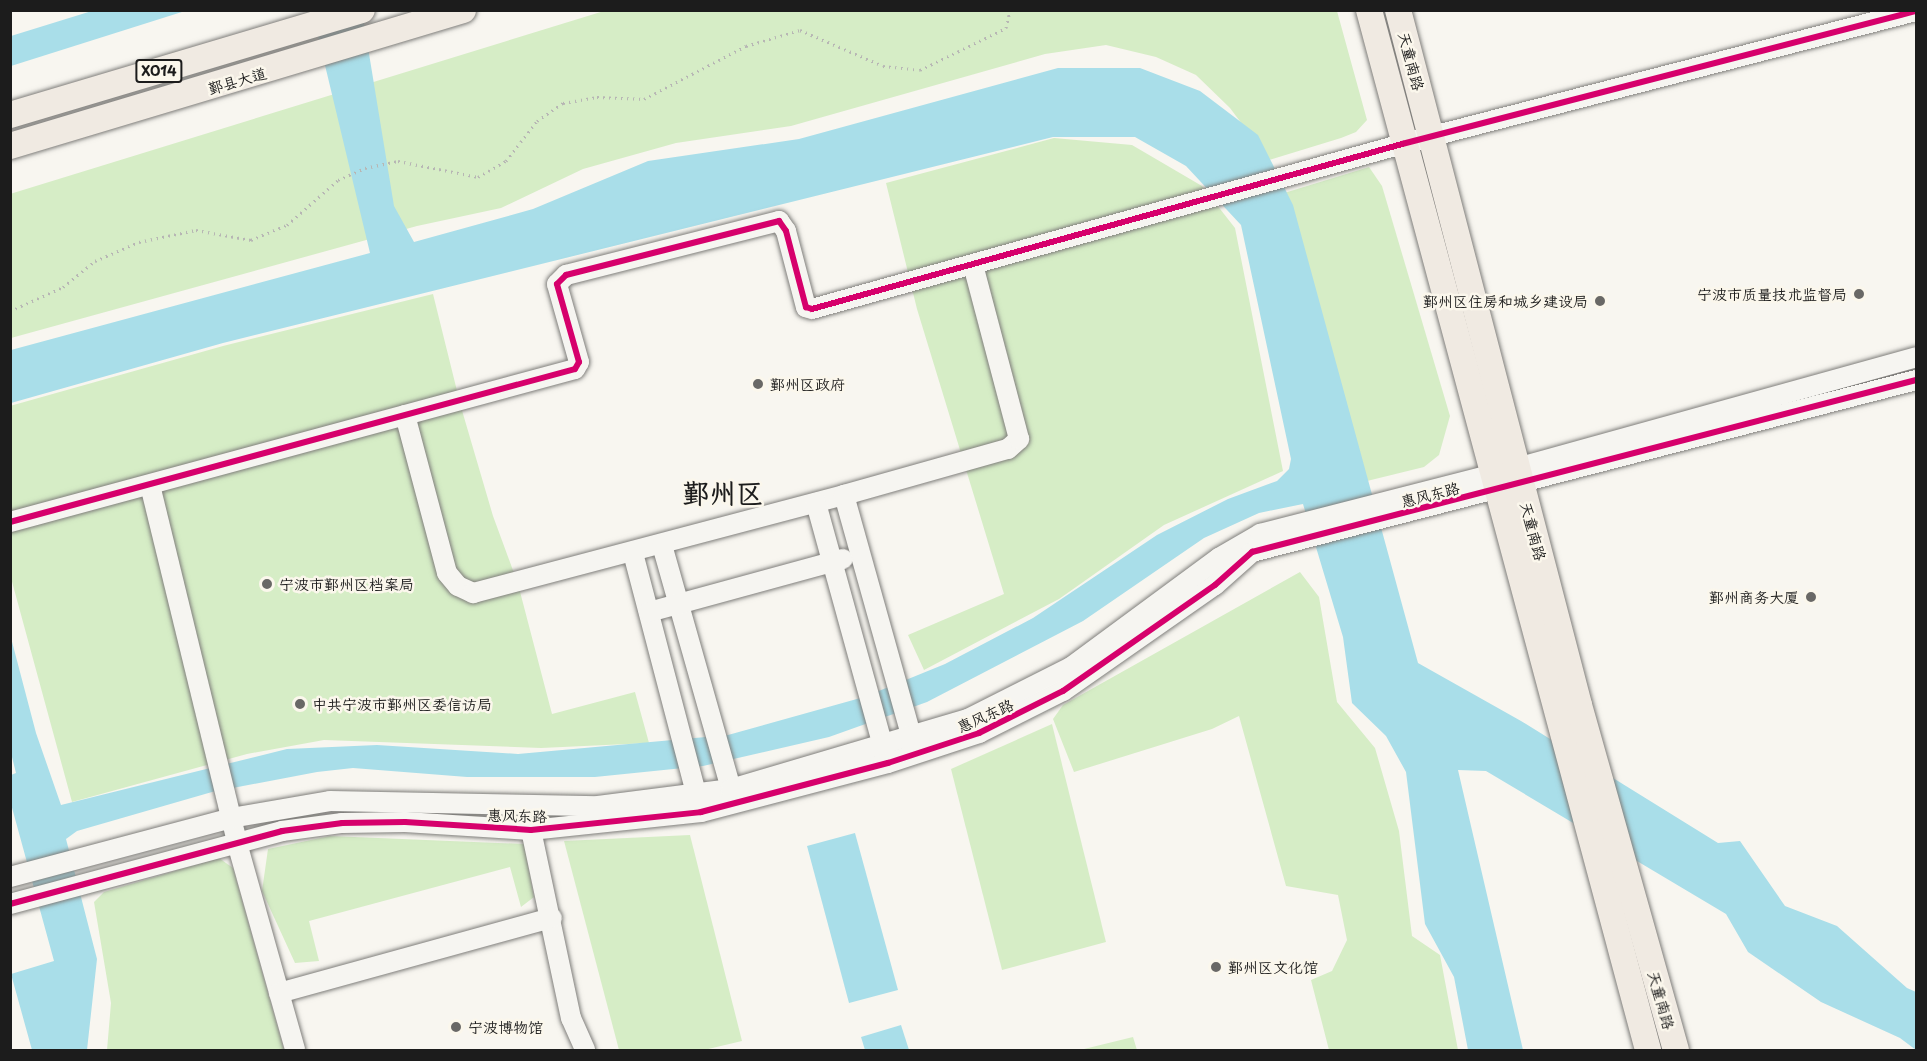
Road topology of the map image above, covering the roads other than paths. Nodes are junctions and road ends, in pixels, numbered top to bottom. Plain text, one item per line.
1 (362, 10) edge
2 (463, 10) edge
3 (1369, 10) edge
4 (1398, 10) edge
5 (1917, 11) edge
6 (10, 115) edge
7 (1431, 137) junction
8 (1402, 144) junction
9 (10, 146) edge
10 (973, 265) junction
11 (1917, 357) edge
12 (1917, 380) edge
13 (405, 415) junction
14 (1519, 476) junction
15 (1494, 482) junction
16 (150, 484) junction
17 (844, 495) junction
18 (816, 503) junction
19 (10, 522) edge
20 (662, 545) junction
21 (633, 553) junction
22 (860, 554) junction
23 (833, 561) junction
24 (679, 604) junction
25 (649, 612) junction
26 (914, 746) junction
27 (886, 755) junction
28 (733, 796) junction
29 (699, 804) junction
30 (231, 818) junction
31 (531, 830) junction
32 (237, 843) junction
33 (10, 877) edge
34 (10, 904) edge
35 (552, 918) junction
36 (279, 993) junction
37 (295, 1050) edge
38 (585, 1050) edge
39 (1647, 1050) edge
40 (1676, 1050) edge

1 - 6 main road, 鄞县大道 / X014
2 - 9 main road, 鄞县大道 / X014
3 - 8 main road, 天童南路
4 - 7 main road, 天童南路
5 - 7 street
7 - 8 street
7 - 14 main road, 天童南路
8 - 10 street
8 - 15 main road, 天童南路
10 - 13 street
10 - 17 street
11 - 14 street, 惠风东路
12 - 14 street, 惠风东路
13 - 16 street
13 - 21 street
14 - 15 street, 惠风东路
14 - 40 main road, 天童南路
15 - 26 street, 惠风东路
15 - 39 main road, 天童南路
16 - 19 street
16 - 30 street
17 - 18 street
17 - 22 street
18 - 20 street
18 - 23 street
20 - 21 street
20 - 24 street
21 - 25 street
22 - 23 street
22 - 26 street
23 - 24 street
23 - 27 street
24 - 25 street
24 - 28 street
25 - 29 street
26 - 27 street, 惠风东路
27 - 28 street, 惠风东路
28 - 29 street, 惠风东路
29 - 30 street, 惠风东路
29 - 31 street, 惠风东路
30 - 32 street
30 - 33 street, 惠风东路
31 - 32 street, 惠风东路
31 - 35 street
32 - 34 street, 惠风东路
32 - 36 street
35 - 36 street
35 - 38 street
36 - 37 street

